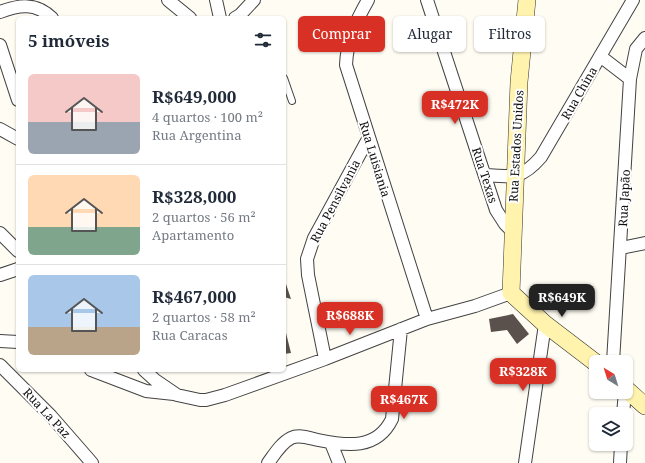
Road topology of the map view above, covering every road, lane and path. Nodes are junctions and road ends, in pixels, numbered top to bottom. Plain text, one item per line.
1 (168, 0) edge
2 (216, 0) edge
3 (254, 0) edge
4 (368, 0) edge
5 (426, 0) edge
6 (527, 0) edge
7 (633, 0) edge
8 (0, 12) edge
9 (49, 16) edge
10 (188, 16) edge
11 (220, 16) edge
12 (238, 16) edge
13 (645, 38) edge
14 (0, 45) edge
15 (600, 56) junction
16 (630, 79) junction
17 (286, 84) edge
18 (16, 94) edge
19 (292, 101) dead end
20 (0, 129) edge
21 (16, 138) edge
22 (368, 139) junction
23 (486, 175) junction
24 (515, 176) junction
25 (513, 232) junction
26 (0, 233) edge
27 (645, 243) edge
28 (621, 248) junction
29 (16, 249) edge
30 (16, 270) edge
31 (0, 275) edge
32 (511, 293) junction
33 (426, 319) junction
34 (545, 324) junction
35 (401, 328) junction
36 (0, 341) edge
37 (16, 342) edge
38 (613, 355) edge
39 (589, 358) edge
40 (325, 359) junction
41 (0, 365) edge
42 (96, 372) edge
43 (146, 372) edge
44 (177, 395) junction
45 (633, 395) edge
46 (645, 406) edge
47 (331, 443) junction
48 (621, 451) edge
49 (92, 463) edge
50 (268, 463) edge
51 (339, 463) edge
52 (525, 463) edge
53 (620, 463) edge

1 - 10 street
2 - 11 street
3 - 12 street
4 - 22 street, Rua Luisiania
5 - 23 street, Rua Texas
6 - 24 main road, Rua Estados Unidos
7 - 15 street, Rua China
8 - 9 street
13 - 16 street, Rua Japão
14 - 18 street
15 - 16 street
15 - 24 street, Rua China
16 - 28 street, Rua Japão
17 - 19 lane
20 - 21 street
22 - 33 street, Rua Luisiania
22 - 40 street, Rua Pensilvania
23 - 24 street
23 - 25 street, Rua Texas
24 - 25 main road, Rua Estados Unidos
25 - 32 main road, Rua Estados Unidos
26 - 29 street
27 - 28 street
28 - 38 street, Rua Japão
30 - 31 street
32 - 33 street
32 - 34 main road
33 - 35 street
34 - 39 main road
34 - 52 street
35 - 40 street
35 - 47 street
36 - 37 street
40 - 44 street
41 - 49 street, Rua La Paz
42 - 44 street
43 - 44 street
45 - 46 main road
47 - 50 street
47 - 51 street
48 - 53 street

